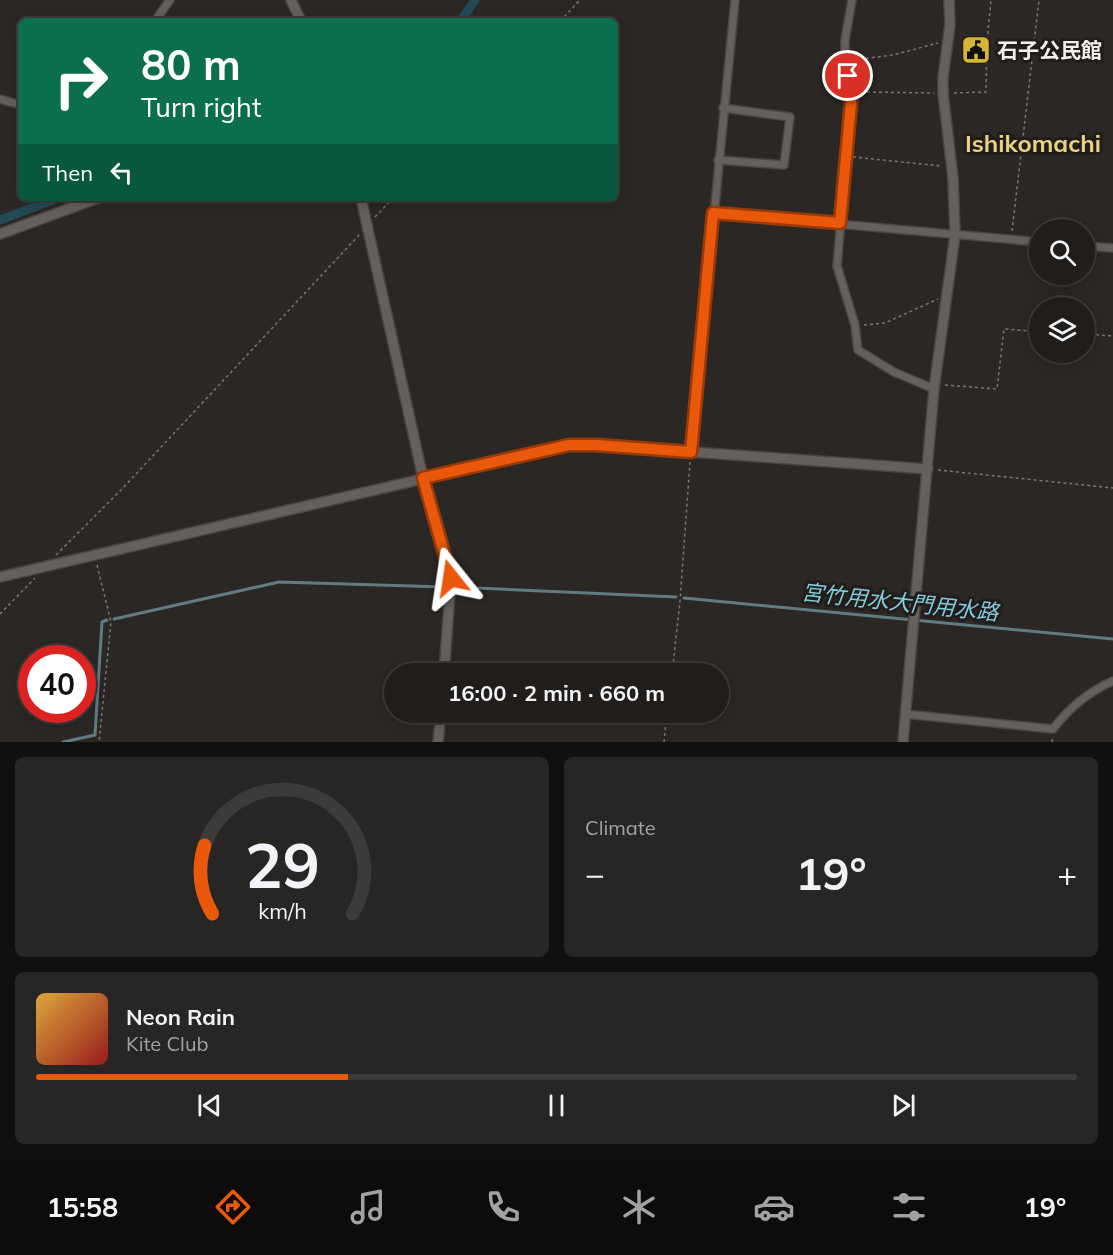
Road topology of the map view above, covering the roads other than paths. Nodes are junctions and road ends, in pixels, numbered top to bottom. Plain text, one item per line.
1 (170, 0) edge
2 (291, 0) edge
3 (735, 0) edge
4 (852, 0) edge
5 (949, 0) edge
6 (157, 18) edge
7 (300, 18) edge
8 (0, 99) edge
9 (18, 104) edge
10 (723, 108) junction
11 (718, 160) junction
12 (90, 201) edge
13 (363, 201) edge
14 (713, 213) junction
15 (840, 223) junction
16 (0, 234) edge
17 (955, 236) junction
18 (1029, 241) edge
19 (1095, 247) edge
20 (1113, 248) edge
21 (935, 386) junction
22 (691, 452) junction
23 (927, 469) junction
24 (423, 478) junction
25 (0, 577) edge
26 (445, 663) edge
27 (1113, 681) edge
28 (905, 714) junction
29 (440, 723) edge
30 (438, 742) edge
31 (903, 742) edge

1 - 6 street
2 - 7 street
3 - 10 street
4 - 15 street
5 - 17 street
8 - 9 street
10 - 11 street
10 - 11 street
11 - 14 street
12 - 16 street
13 - 24 street
14 - 15 street
14 - 22 street
15 - 17 street
15 - 21 street
17 - 18 street
17 - 21 street
19 - 20 street
21 - 23 street
22 - 23 street
22 - 24 street
23 - 28 street
24 - 25 street
24 - 26 street
27 - 28 street
28 - 31 street
29 - 30 street

